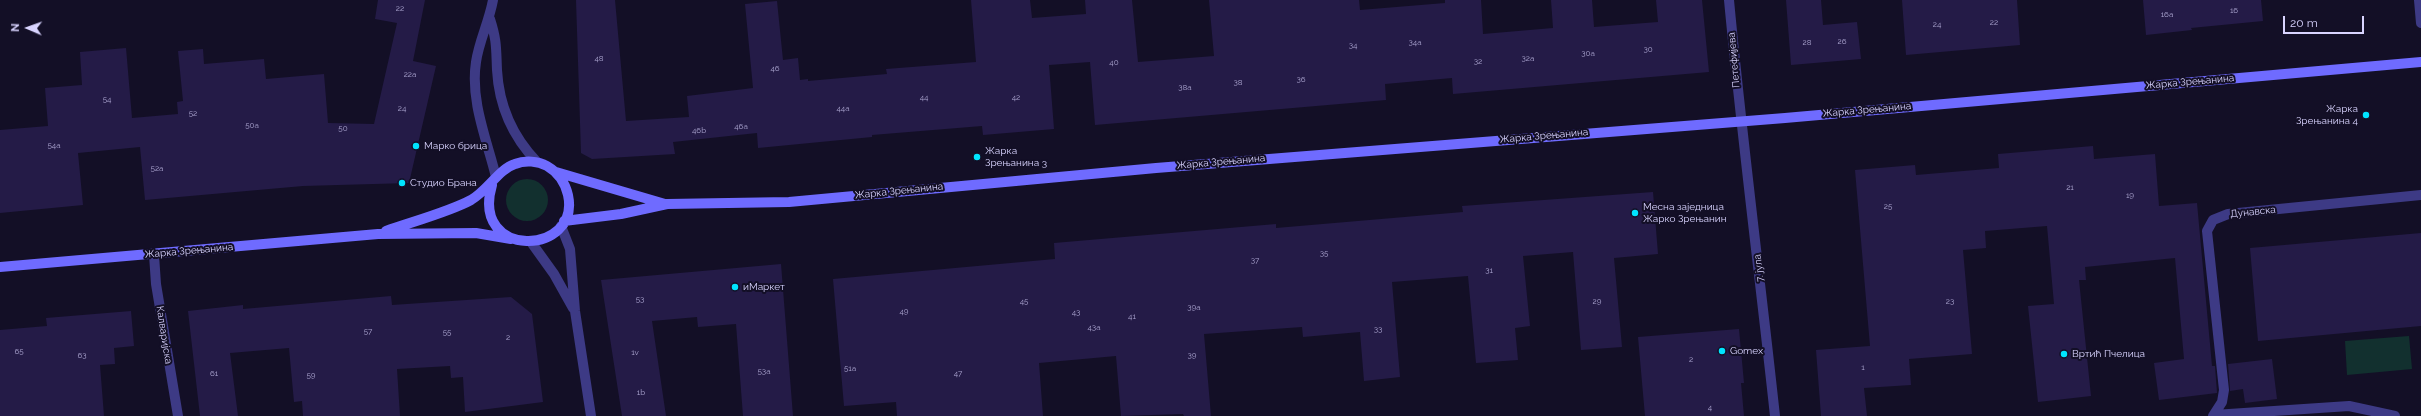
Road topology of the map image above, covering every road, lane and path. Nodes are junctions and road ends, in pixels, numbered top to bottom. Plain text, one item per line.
1 (492, 0) edge
2 (1729, 0) edge
3 (2419, 0) edge
4 (490, 19) junction
5 (2421, 23) edge
6 (2421, 62) edge
7 (1740, 121) junction
8 (536, 162) junction
9 (554, 171) junction
10 (494, 181) junction
11 (2421, 195) edge
12 (667, 204) junction
13 (563, 223) junction
14 (378, 234) junction
15 (511, 239) junction
16 (531, 242) junction
17 (154, 254) junction
18 (0, 267) edge
19 (575, 311) junction
20 (178, 416) edge
21 (591, 416) edge
22 (1775, 416) edge
23 (2213, 416) edge
24 (2395, 416) edge

1 - 4 street
2 - 7 street, Петефијева
3 - 5 street
4 - 8 street
4 - 10 street
6 - 7 main road, Жарка Зрењанина
7 - 12 main road, Жарка Зрењанина
7 - 22 street, 7. јула
8 - 9 main road, Жарка Зрењанина
8 - 10 main road, Жарка Зрењанина
9 - 12 main road, Жарка Зрењанина
9 - 13 main road, Жарка Зрењанина
10 - 14 main road, Жарка Зрењанина
10 - 15 main road
11 - 23 street, Дунавска
12 - 13 main road, Жарка Зрењанина
13 - 16 main road, Жарка Зрењанина
13 - 19 street
14 - 15 main road, Жарка Зрењанина
14 - 17 main road, Жарка Зрењанина
15 - 16 main road, Жарка Зрењанина
16 - 19 street
17 - 18 main road, Жарка Зрењанина
17 - 20 street, Калваријска
19 - 21 street
23 - 24 street, Дунавска

